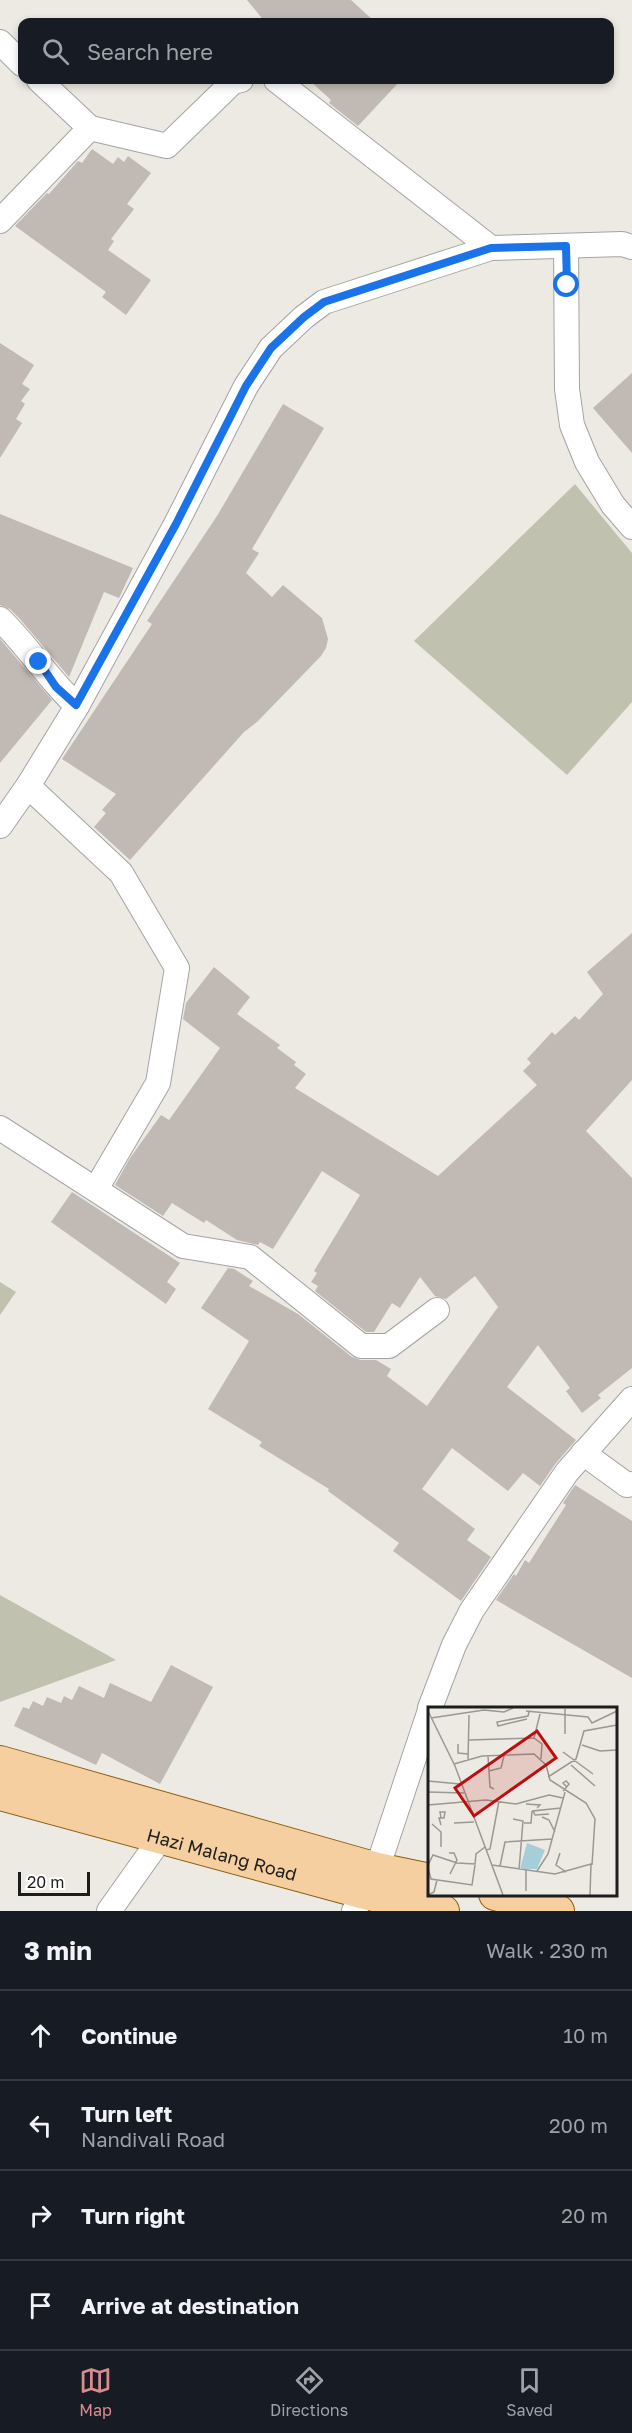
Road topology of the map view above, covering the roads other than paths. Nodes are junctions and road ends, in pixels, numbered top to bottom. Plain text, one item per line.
1 (0, 42) edge
2 (18, 59) edge
3 (43, 84) edge
4 (231, 84) edge
5 (281, 84) edge
6 (90, 128) junction
7 (0, 221) edge
8 (566, 246) junction
9 (491, 248) junction
10 (632, 248) edge
11 (632, 527) edge
12 (0, 619) edge
13 (76, 705) junction
14 (28, 786) junction
15 (0, 826) edge
16 (0, 1128) edge
17 (96, 1189) junction
18 (437, 1310) dead end
19 (632, 1399) edge
20 (584, 1453) junction
21 (632, 1484) edge
22 (431, 1707) edge
23 (428, 1715) edge
24 (0, 1762) edge
25 (0, 1794) edge
26 (167, 1824) junction
27 (428, 1880) edge
28 (365, 1891) edge
29 (502, 1896) edge
30 (109, 1911) edge
31 (443, 1911) edge
32 (558, 1911) edge

1 - 2 street
3 - 6 street
4 - 6 street
5 - 9 street
6 - 7 street
8 - 9 street
8 - 10 street
8 - 11 street
9 - 13 street
12 - 13 street
13 - 14 street
14 - 15 street
14 - 17 street
16 - 17 street
17 - 18 street
19 - 20 street
20 - 21 street
20 - 22 street
23 - 28 street
24 - 26 main road, Hazi Malang Road
25 - 26 main road, Hazi Malang Road
26 - 28 main road, Hazi Malang Road
26 - 30 street
27 - 28 main road, Hazi Malang Road
28 - 31 main road, Hazi Malang Road
29 - 32 main road

